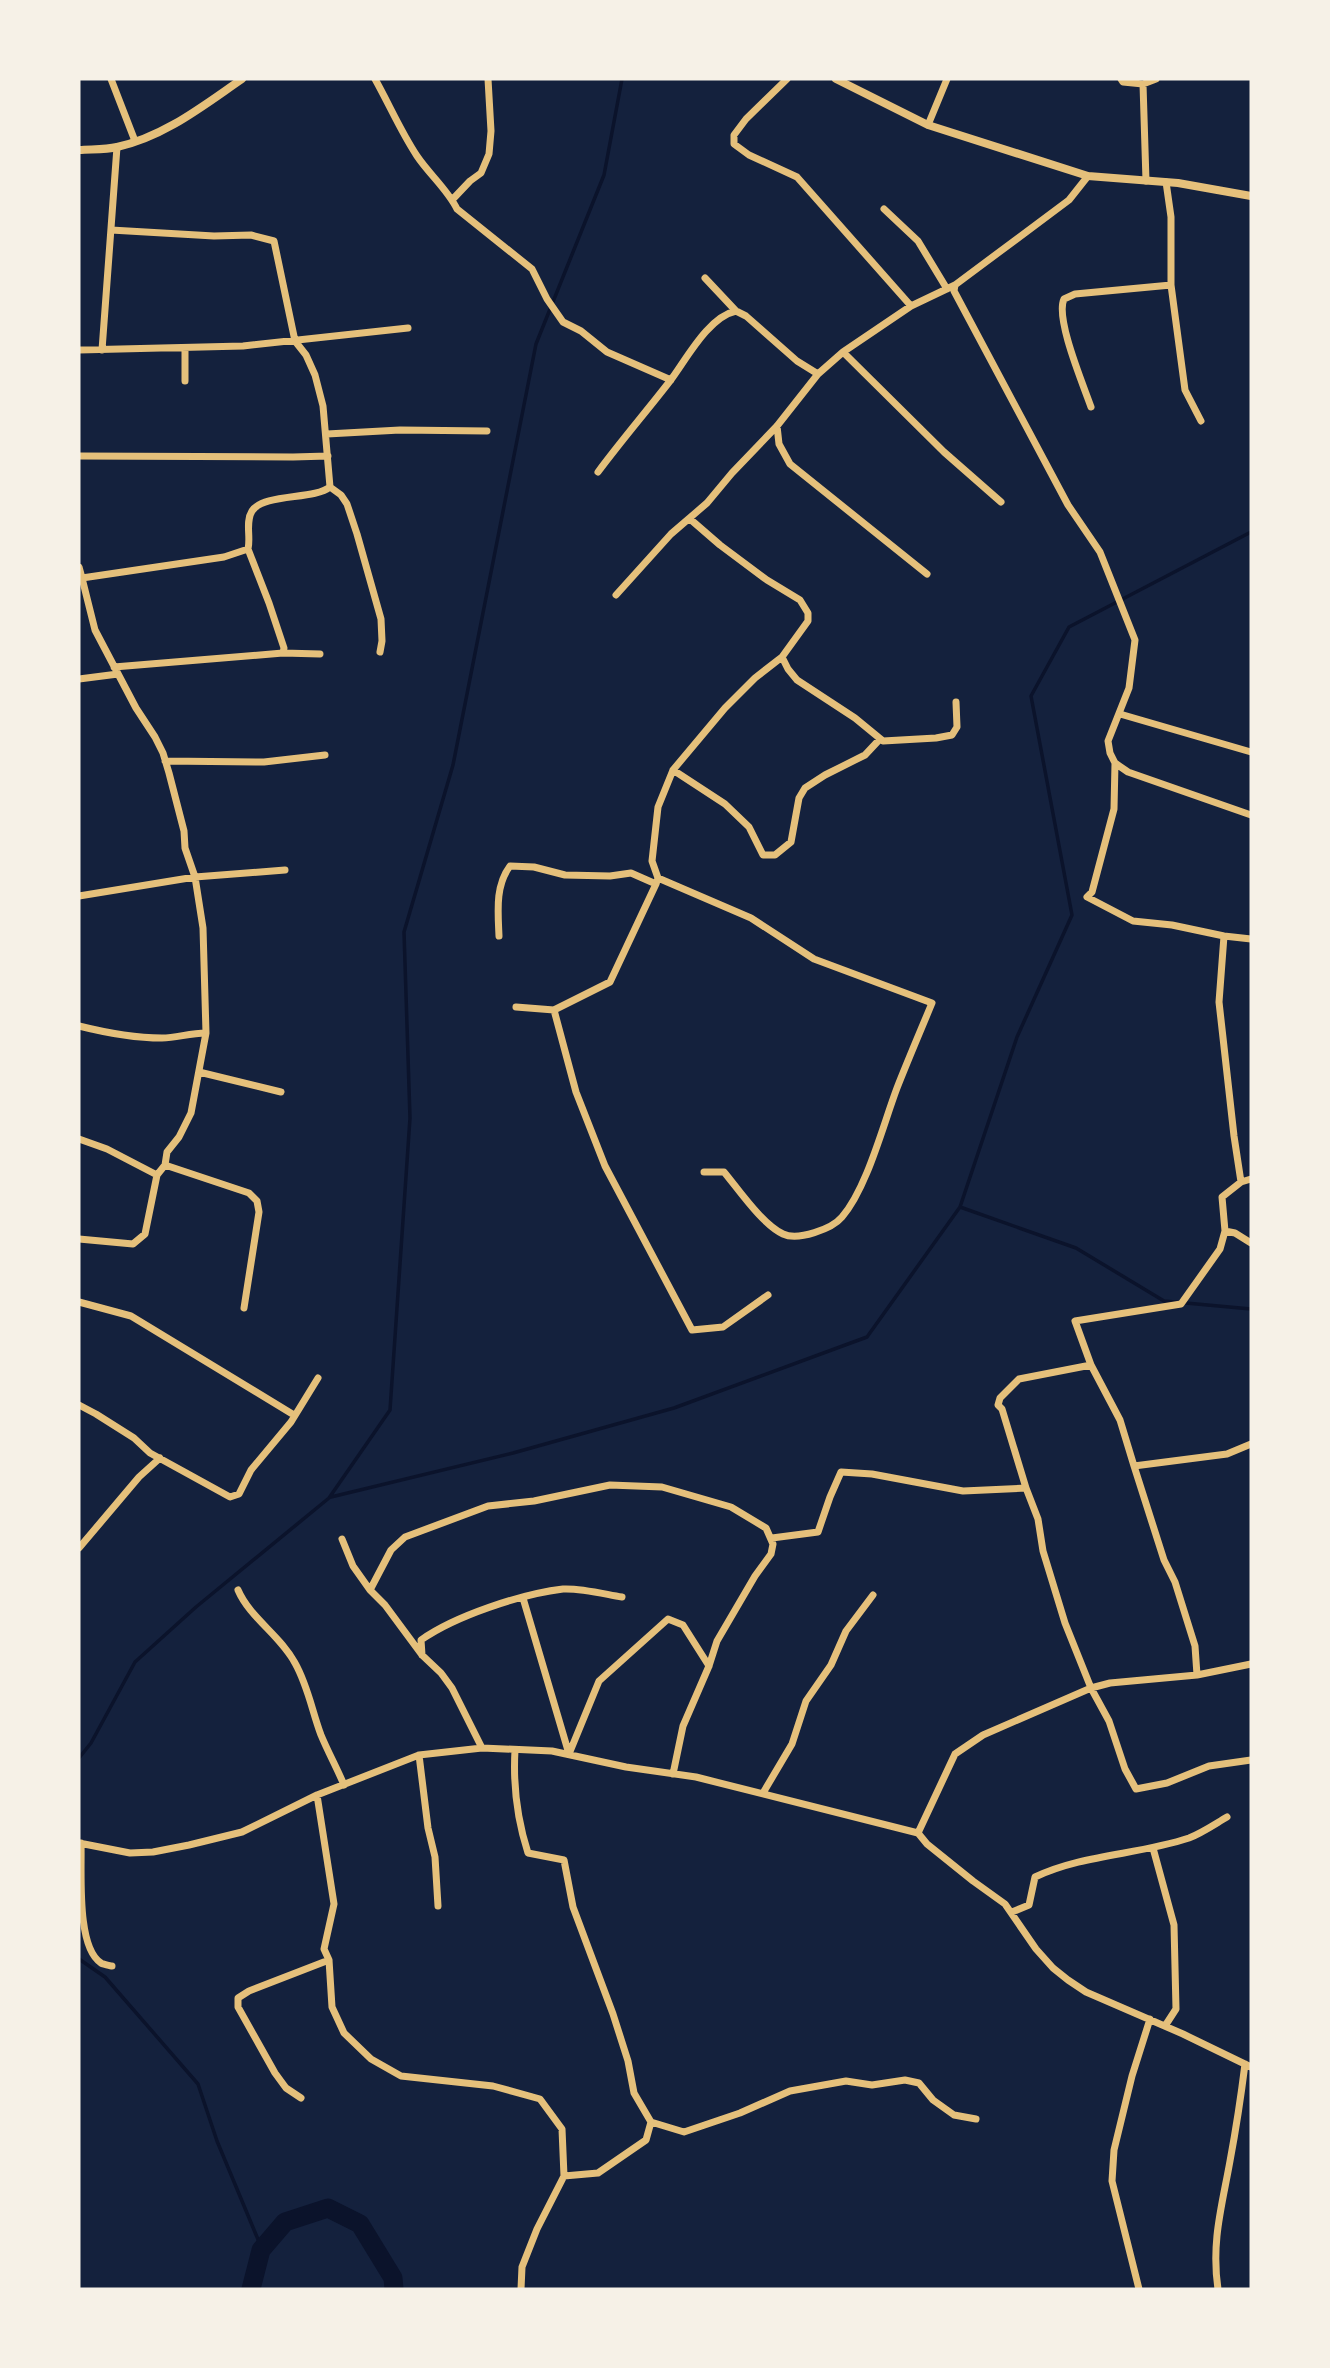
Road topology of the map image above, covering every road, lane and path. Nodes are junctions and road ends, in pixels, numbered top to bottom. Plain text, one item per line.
1 (111, 79) edge
2 (242, 79) edge
3 (375, 79) edge
4 (488, 79) edge
5 (787, 79) edge
6 (836, 79) edge
7 (947, 79) edge
8 (1121, 79) edge
9 (1156, 79) edge
10 (1143, 84) junction
11 (928, 125) junction
12 (135, 141) junction
13 (117, 147) junction
14 (79, 150) edge
15 (1088, 176) junction
16 (1146, 181) junction
17 (1166, 182) junction
18 (1251, 196) edge
19 (453, 200) junction
20 (884, 209) dead end
21 (111, 230) junction
22 (705, 278) dead end
23 (955, 285) junction
24 (1171, 285) junction
25 (947, 289) junction
26 (911, 306) junction
27 (736, 311) junction
28 (408, 328) dead end
29 (295, 341) junction
30 (185, 348) junction
31 (79, 350) edge
32 (102, 350) junction
33 (843, 352) junction
34 (818, 374) junction
35 (671, 380) junction
36 (185, 381) dead end
37 (1091, 407) dead end
38 (1200, 421) dead end
39 (777, 426) junction
40 (487, 430) dead end
41 (327, 434) junction
42 (79, 456) edge
43 (328, 456) junction
44 (598, 472) dead end
45 (330, 486) junction
46 (1001, 502) dead end
47 (690, 519) junction
48 (248, 549) junction
49 (79, 567) edge
50 (927, 574) dead end
51 (80, 578) edge
52 (616, 595) dead end
53 (380, 652) dead end
54 (283, 653) junction
55 (320, 654) dead end
56 (782, 657) junction
57 (116, 671) junction
58 (79, 679) edge
59 (956, 702) dead end
60 (1120, 714) junction
61 (880, 739) junction
62 (1251, 752) edge
63 (326, 755) dead end
64 (165, 761) junction
65 (1115, 763) junction
66 (673, 770) junction
67 (1251, 815) edge
68 (285, 870) dead end
69 (195, 877) junction
70 (657, 881) junction
71 (79, 896) edge
72 (499, 936) dead end
73 (1224, 936) junction
74 (1251, 939) edge
75 (516, 1007) dead end
76 (554, 1010) junction
77 (79, 1026) edge
78 (206, 1033) junction
79 (199, 1072) junction
80 (281, 1092) dead end
81 (79, 1139) edge
82 (165, 1165) junction
83 (704, 1172) dead end
84 (158, 1175) junction
85 (1251, 1179) edge
86 (1241, 1182) junction
87 (1225, 1231) junction
88 (79, 1239) edge
89 (1251, 1243) edge
90 (768, 1295) dead end
91 (79, 1302) edge
92 (244, 1308) dead end
93 (1091, 1364) junction
94 (318, 1378) dead end
95 (79, 1405) edge
96 (294, 1415) junction
97 (1251, 1444) edge
98 (160, 1458) junction
99 (1133, 1466) junction
100 (1026, 1488) junction
101 (772, 1538) junction
102 (342, 1539) dead end
103 (79, 1548) edge
104 (238, 1590) dead end
105 (370, 1590) junction
106 (873, 1595) dead end
107 (622, 1597) dead end
108 (523, 1598) junction
109 (422, 1656) junction
110 (1251, 1664) edge
111 (709, 1666) junction
112 (1197, 1675) junction
113 (1091, 1688) junction
114 (482, 1748) junction
115 (515, 1750) junction
116 (569, 1754) junction
117 (419, 1755) junction
118 (1251, 1760) edge
119 (673, 1774) junction
120 (344, 1785) junction
121 (763, 1793) junction
122 (317, 1795) junction
123 (1227, 1817) dead end
124 (918, 1833) junction
125 (80, 1843) edge
126 (1153, 1848) junction
127 (438, 1906) dead end
128 (1012, 1912) junction
129 (329, 1960) junction
130 (112, 1966) dead end
131 (1150, 2019) junction
132 (1165, 2026) junction
133 (1250, 2066) edge
134 (301, 2098) dead end
135 (975, 2119) dead end
136 (651, 2122) junction
137 (564, 2176) junction
138 (520, 2289) edge
139 (1139, 2289) edge
140 (1217, 2289) edge

1 - 12 street
2 - 12 street
3 - 19 street
4 - 19 street
5 - 26 street
6 - 11 street
7 - 11 street
8 - 10 street
9 - 10 street
10 - 16 street
11 - 15 street
12 - 13 street
13 - 14 street
13 - 21 street
15 - 16 street
15 - 23 street
16 - 17 street
17 - 18 street
17 - 24 street
19 - 35 street
20 - 25 street
21 - 29 street
21 - 32 street
22 - 27 street
23 - 25 street
23 - 60 street
24 - 37 street
24 - 38 street
25 - 26 street
26 - 33 street
27 - 34 street
27 - 35 street
28 - 29 street
29 - 30 street
29 - 41 street
30 - 32 street
30 - 36 street
31 - 32 street
33 - 34 street
33 - 46 street
34 - 39 street
35 - 44 street
39 - 47 street
39 - 50 street
40 - 41 street
41 - 43 street
42 - 43 street
43 - 45 street
45 - 48 street
45 - 53 street
47 - 52 street
47 - 56 street
48 - 51 street
48 - 54 street
49 - 51 street
51 - 57 street
54 - 55 street
54 - 57 street
56 - 61 street
56 - 66 street
57 - 58 street
57 - 64 street
59 - 61 street
60 - 62 street
60 - 65 street
61 - 66 street
63 - 64 street
64 - 69 street
65 - 67 street
65 - 73 street
66 - 70 street
68 - 69 street
69 - 71 street
69 - 78 street
70 - 72 street
70 - 76 street
70 - 83 street
73 - 74 street
73 - 86 street
75 - 76 street
76 - 90 street
77 - 78 street
78 - 79 street
79 - 80 street
79 - 82 street
81 - 84 street
82 - 84 street
82 - 92 street
84 - 88 street
85 - 86 street
86 - 87 street
87 - 89 street
87 - 93 street
91 - 96 street
93 - 99 street
93 - 100 street
94 - 96 street
95 - 98 street
96 - 98 street
97 - 99 street
98 - 103 street
99 - 112 street
100 - 101 street
100 - 113 street
101 - 105 street
101 - 111 street
102 - 105 street
104 - 120 street
105 - 109 street
106 - 121 street
107 - 108 street
108 - 109 street
108 - 116 street
109 - 114 street
110 - 112 street
111 - 116 street
111 - 119 street
112 - 113 street
113 - 118 street
113 - 124 street
114 - 115 street
114 - 117 street
115 - 116 street
115 - 136 street
116 - 119 street
117 - 120 street
117 - 127 street
119 - 121 street
120 - 122 street
121 - 124 street
122 - 125 street
122 - 129 street
123 - 126 street
124 - 128 street
125 - 130 street
126 - 128 street
126 - 132 street
128 - 131 street
129 - 134 street
129 - 137 street
131 - 132 street
131 - 139 street
132 - 133 street
133 - 140 street
135 - 136 street
136 - 137 street
137 - 138 street

